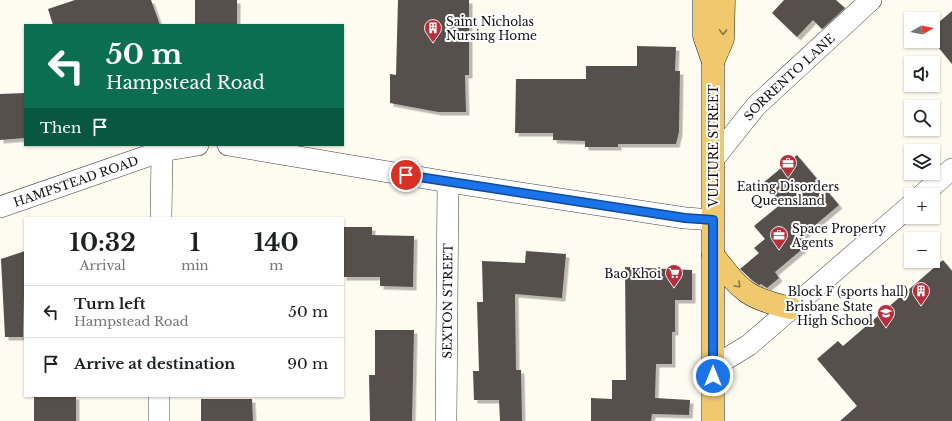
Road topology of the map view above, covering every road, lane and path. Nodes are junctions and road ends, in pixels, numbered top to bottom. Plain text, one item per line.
1 (704, 0) edge
2 (724, 0) edge
3 (871, 0) edge
4 (712, 62) junction
5 (192, 146) edge
6 (234, 146) edge
7 (162, 151) junction
8 (713, 160) junction
9 (952, 169) edge
10 (448, 182) junction
11 (930, 188) edge
12 (0, 207) edge
13 (904, 211) edge
14 (161, 217) edge
15 (713, 220) junction
16 (713, 255) junction
17 (791, 308) junction
18 (713, 364) junction
19 (159, 397) edge
20 (159, 421) edge
21 (446, 421) edge
22 (713, 421) edge

1 - 4 main road, VULTURE STREET
2 -> 4 main road, VULTURE STREET
3 - 8 street, SORRENTO LANE
4 - 8 main road, VULTURE STREET
5 - 7 street, HAMPSTEAD ROAD
6 - 10 street
7 - 12 street, HAMPSTEAD ROAD
7 - 14 street
8 - 15 main road, VULTURE STREET
9 - 11 street
10 - 15 street
10 - 21 street, SEXTON STREET
13 - 17 street
15 - 16 main road, VULTURE STREET
16 -> 17 main road
16 - 18 main road, VULTURE STREET
17 - 18 street
18 - 22 main road, VULTURE STREET
19 - 20 street

